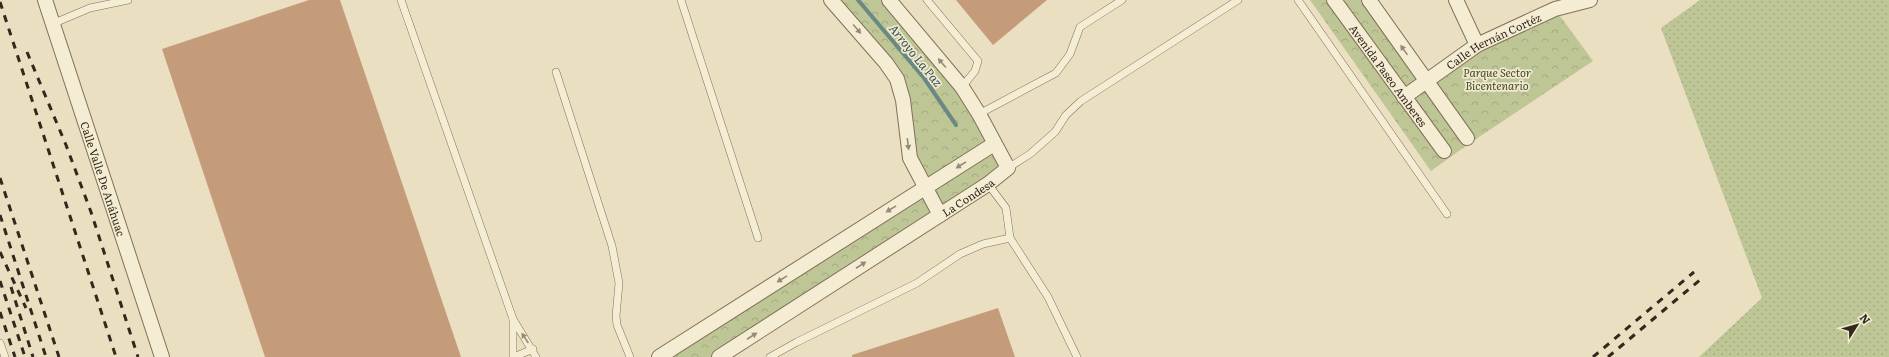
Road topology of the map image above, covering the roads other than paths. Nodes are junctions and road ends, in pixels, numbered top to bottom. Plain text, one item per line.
1 (45, 0) edge
2 (128, 0) edge
3 (401, 0) edge
4 (681, 0) edge
5 (832, 0) edge
6 (889, 0) edge
7 (927, 0) edge
8 (1122, 0) edge
9 (1238, 0) edge
10 (1298, 0) edge
11 (1334, 0) edge
12 (1369, 0) edge
13 (1456, 0) edge
14 (1590, 0) edge
15 (1553, 4) edge
16 (52, 24) junction
17 (1477, 45) junction
18 (556, 72) dead end
19 (1427, 82) junction
20 (962, 87) junction
21 (1404, 97) junction
22 (980, 114) junction
23 (1467, 138) dead end
24 (994, 144) junction
25 (1444, 151) dead end
26 (1008, 168) junction
27 (988, 184) junction
28 (924, 188) junction
29 (1448, 214) dead end
30 (940, 215) junction
31 (758, 238) dead end
32 (1010, 238) junction
33 (512, 319) junction
34 (0, 343) edge
35 (533, 349) junction
36 (5, 357) edge
37 (162, 357) edge
38 (514, 357) edge
39 (536, 357) edge
40 (630, 357) edge
41 (659, 357) edge
42 (719, 357) edge
43 (770, 357) edge
44 (1077, 357) edge

1 - 16 street, Calle Valle De Anáhuac
2 - 16 lane
3 - 33 lane
4 - 31 lane
5 -> 28 street, La Condesa
20 -> 6 street
7 - 20 lane
8 - 22 lane
9 - 26 lane
10 - 29 lane
11 - 21 street, Avenida Paseo Amberes
19 -> 12 street
13 - 17 street
14 - 15 street, Calle Hernán Cortéz
15 - 17 street, Calle Hernán Cortéz
16 - 37 street, Calle Valle De Anáhuac
17 - 19 street, Calle Hernán Cortéz
18 - 40 lane
19 - 21 street, Calle Hernán Cortéz
19 - 23 street
20 - 22 street
21 - 25 street, Avenida Paseo Amberes
22 - 24 street
24 - 26 street
24 -> 28 street
26 - 27 street, La Condesa
27 - 30 street, La Condesa
27 - 32 lane
28 - 30 street, La Condesa
28 -> 41 street
42 -> 30 street
32 - 43 lane
32 - 44 lane
35 -> 33 lane
33 - 38 lane
34 - 36 lane
35 - 38 lane
35 - 39 lane

